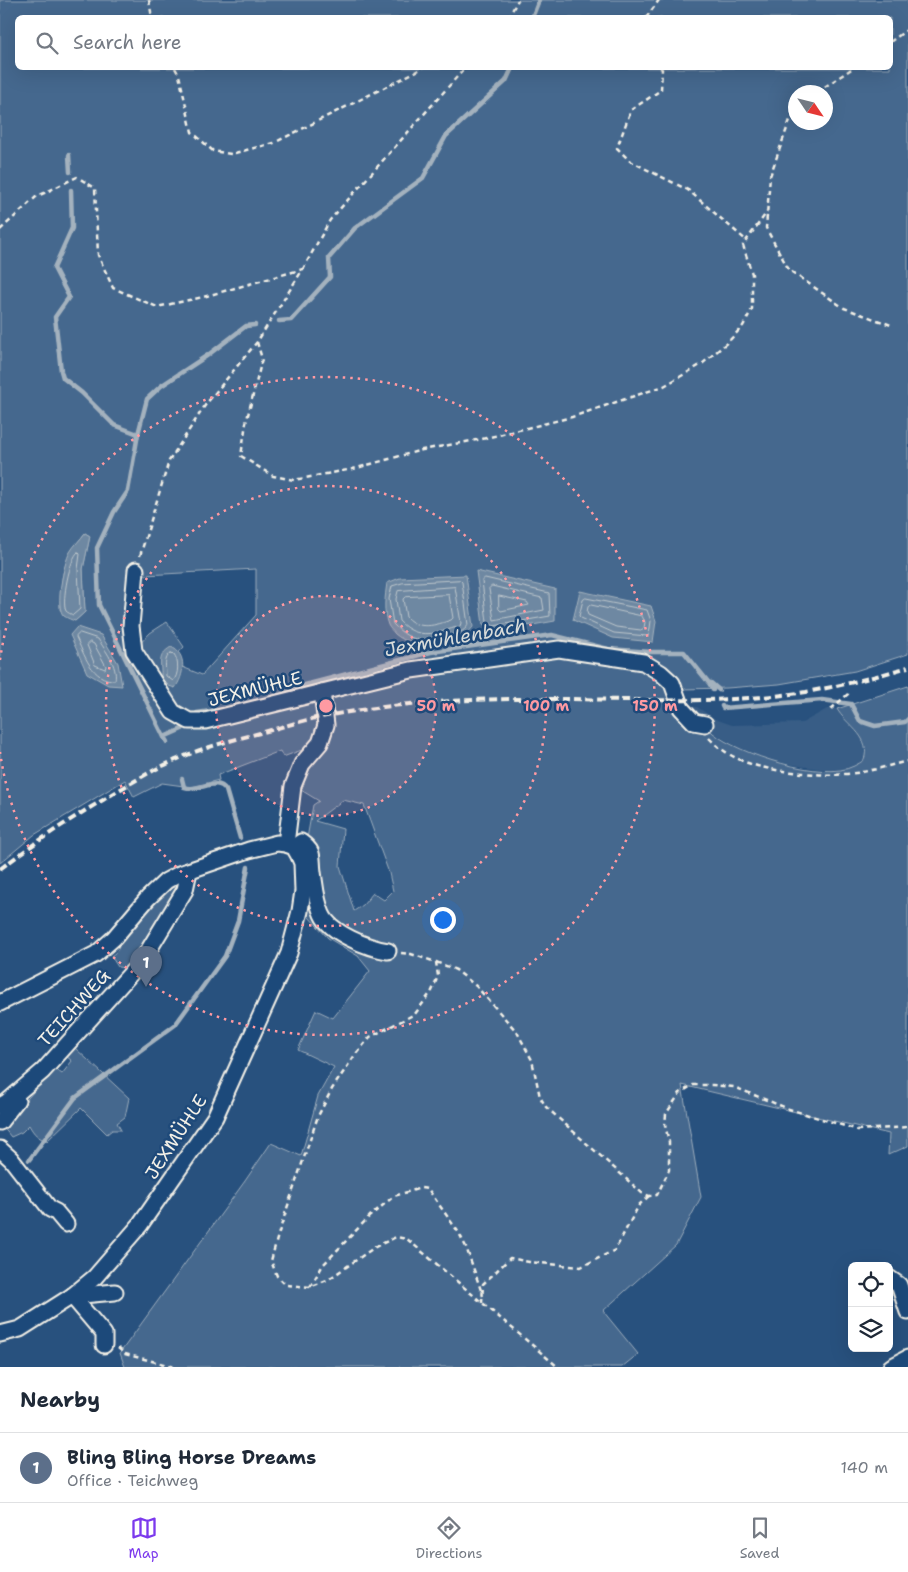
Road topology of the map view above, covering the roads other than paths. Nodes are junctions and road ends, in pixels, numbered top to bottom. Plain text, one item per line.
1 (136, 570) road end
2 (322, 692) junction
3 (699, 723) road end
4 (290, 845) junction
5 (189, 870) junction
6 (388, 951) road end
7 (0, 1003) edge
8 (38, 1076) junction
9 (0, 1106) edge
10 (0, 1122) edge
11 (0, 1149) edge
12 (66, 1224) dead end
13 (893, 1281) edge
14 (115, 1292) dead end
15 (72, 1296) junction
16 (908, 1312) edge
17 (0, 1334) edge
18 (104, 1340) road end
19 (908, 1358) edge
20 (891, 1367) edge

1 - 2 street, JEXMÜHLE
2 - 3 street, JEXMÜHLE
2 - 4 street, JEXMÜHLE
4 - 5 street
4 - 6 street
4 - 15 street, JEXMÜHLE
5 - 7 street
5 - 8 street, TEICHWEG
8 - 9 street, TEICHWEG
8 - 10 street
11 - 12 street
13 - 16 street
14 - 15 street
15 - 17 street, JEXMÜHLE
15 - 18 street
19 - 20 street

